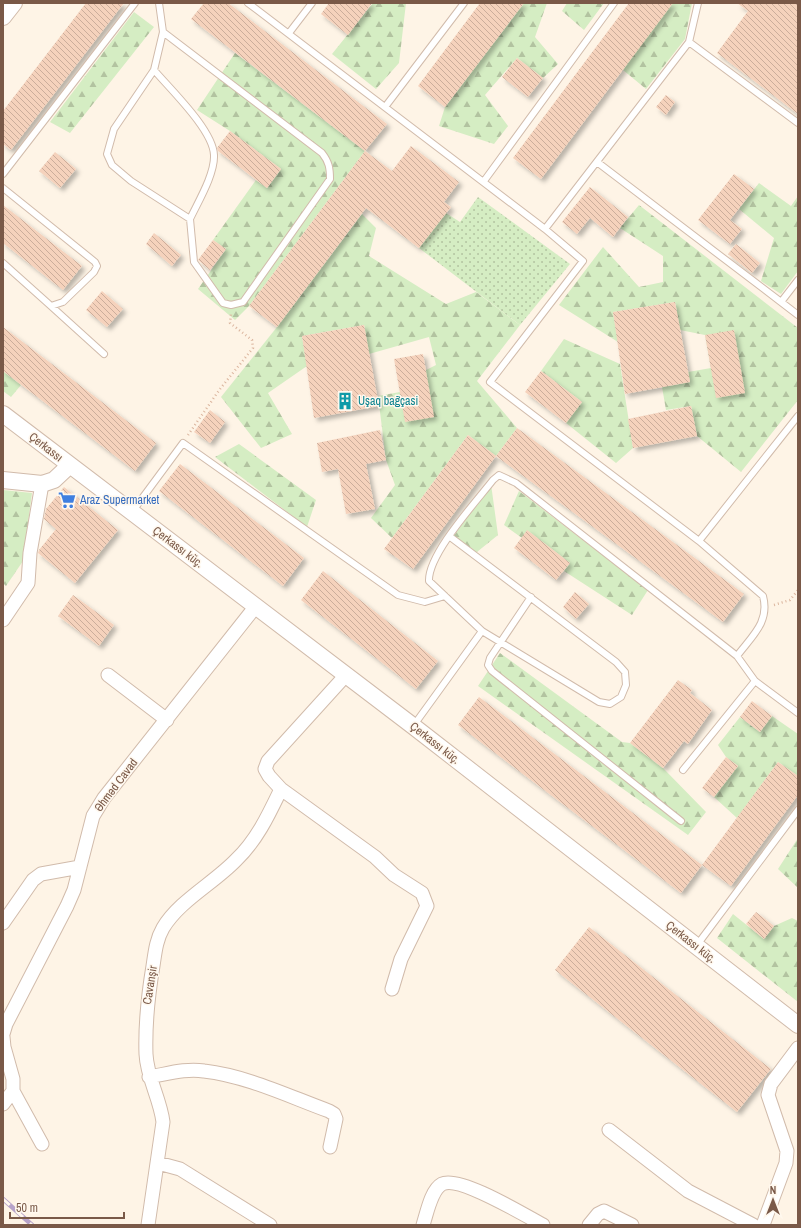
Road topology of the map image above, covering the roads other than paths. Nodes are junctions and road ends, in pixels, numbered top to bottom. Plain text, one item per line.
1 (14, 3) edge
2 (135, 3) edge
3 (160, 3) edge
4 (248, 3) edge
5 (312, 3) edge
6 (464, 3) edge
7 (614, 3) edge
8 (698, 3) edge
9 (3, 17) edge
10 (163, 32) junction
11 (289, 33) junction
12 (689, 42) junction
13 (154, 70) junction
14 (385, 107) junction
15 (798, 123) edge
16 (597, 162) junction
17 (3, 174) edge
18 (484, 181) junction
19 (3, 188) edge
20 (190, 219) junction
21 (545, 228) junction
22 (3, 263) edge
23 (798, 280) edge
24 (781, 302) junction
25 (51, 306) junction
26 (798, 316) edge
27 (104, 354) dead end
28 (3, 414) edge
29 (798, 416) edge
30 (70, 465) junction
31 (3, 480) edge
32 (42, 484) junction
33 (132, 512) junction
34 (449, 536) junction
35 (699, 541) junction
36 (445, 596) junction
37 (531, 597) junction
38 (256, 606) junction
39 (3, 620) edge
40 (482, 631) junction
41 (500, 642) junction
42 (737, 656) junction
43 (108, 675) dead end
44 (346, 676) junction
45 (755, 681) junction
46 (798, 713) edge
47 (167, 720) junction
48 (413, 726) junction
49 (683, 770) dead end
50 (281, 788) junction
51 (798, 810) edge
52 (681, 821) dead end
53 (80, 867) junction
54 (3, 923) edge
55 (697, 946) junction
56 (392, 989) dead end
57 (798, 1025) edge
58 (3, 1036) edge
59 (798, 1048) edge
60 (150, 1077) junction
61 (13, 1091) junction
62 (3, 1104) edge
63 (609, 1130) dead end
64 (42, 1144) dead end
65 (330, 1147) dead end
66 (158, 1163) junction
67 (148, 1225) edge
68 (270, 1225) edge
69 (423, 1225) edge
70 (543, 1225) edge
71 (589, 1225) edge
72 (632, 1225) edge
73 (753, 1225) edge
74 (763, 1225) edge

1 - 9 street
2 - 17 lane
3 - 10 lane
4 - 11 lane
5 - 11 lane
6 - 14 lane
7 - 18 lane
8 - 12 lane
10 - 13 lane
10 - 20 lane
11 - 14 lane
12 - 15 lane
12 - 16 lane
13 - 20 lane
13 - 20 lane
14 - 18 lane
16 - 21 lane
16 - 24 lane
18 - 21 lane
19 - 25 lane
21 - 35 lane
22 - 25 lane
23 - 24 lane
24 - 26 lane
25 - 27 lane
28 - 30 street, Çerkassı
29 - 35 lane
30 - 32 street, Çerkassı
30 - 33 street, Çerkassı küç.
31 - 32 street
32 - 39 street
33 - 36 lane
33 - 38 street, Çerkassı küç.
34 - 36 lane
34 - 37 lane
34 - 42 lane
35 - 42 lane
36 - 40 lane
37 - 41 lane
37 - 41 lane
38 - 44 street, Çerkassı küç.
38 - 47 street, Əhməd Cavad
40 - 41 lane
40 - 48 lane
41 - 52 lane
42 - 45 lane
43 - 47 street
44 - 48 street, Çerkassı küç.
44 - 50 street
45 - 46 lane
45 - 49 lane
47 - 53 street, Əhməd Cavad
48 - 55 street, Çerkassı küç.
50 - 56 street
50 - 60 street, Cavanşir
51 - 55 lane
53 - 54 street
53 - 58 street, Əhməd Cavad
55 - 57 street, Çerkassı küç.
58 - 61 street, Əhməd Cavad
59 - 74 street
60 - 65 street
60 - 66 street, Cavanşir
61 - 62 street
61 - 64 street, Əhməd Cavad
63 - 73 street
66 - 67 street, Cavanşir
66 - 68 street
69 - 70 street
71 - 72 street

